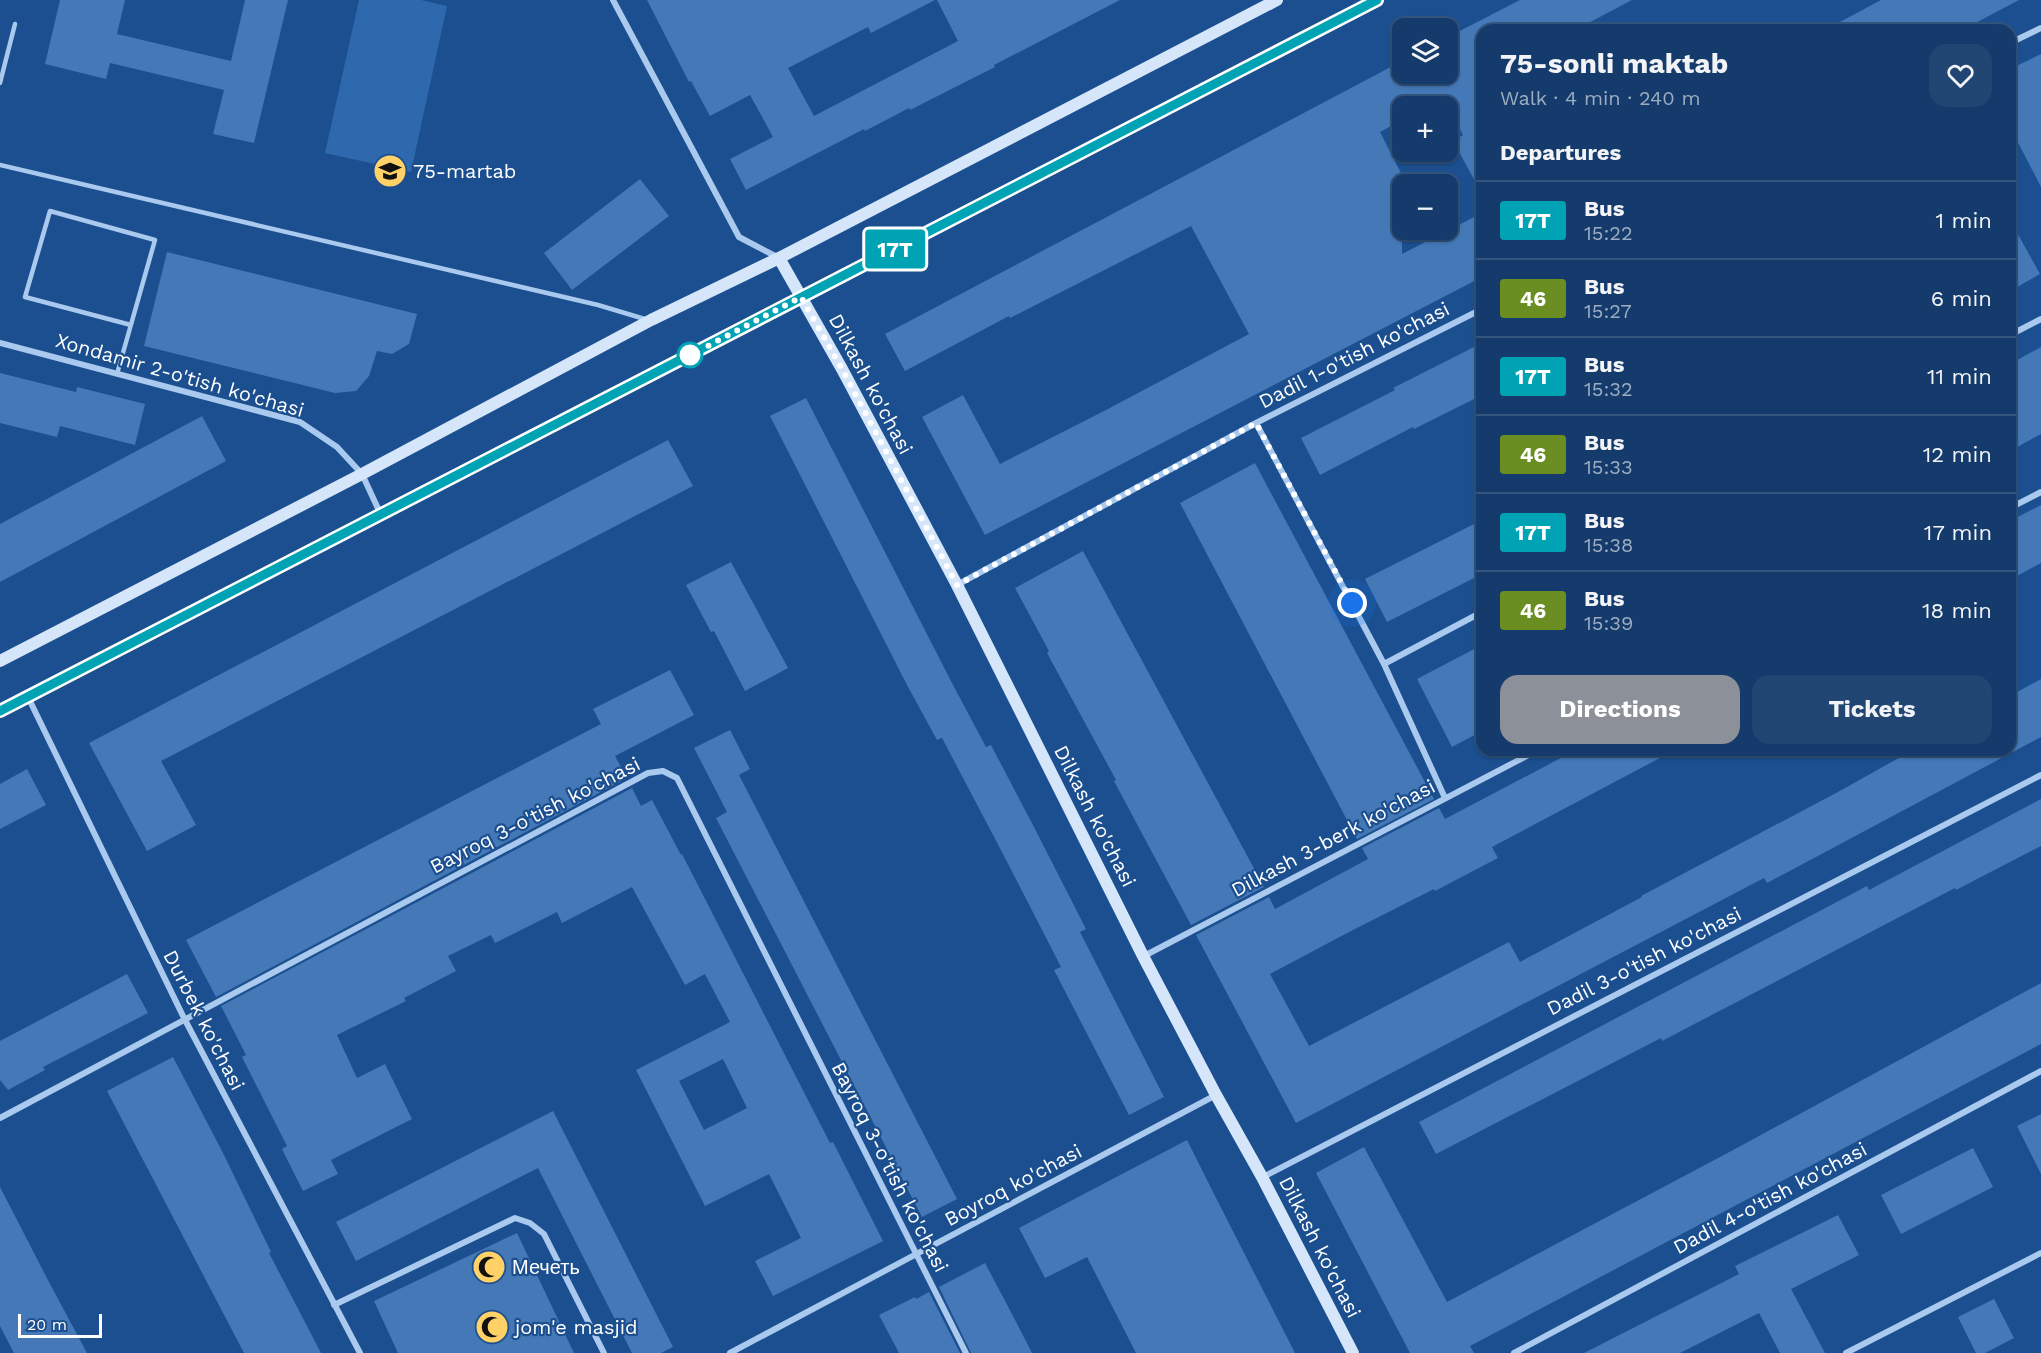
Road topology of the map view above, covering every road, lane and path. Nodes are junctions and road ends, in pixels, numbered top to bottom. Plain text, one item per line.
1 (613, 0) edge
2 (1277, 0) edge
3 (1377, 0) edge
4 (15, 24) dead end
5 (2041, 27) edge
6 (2016, 40) edge
7 (0, 83) edge
8 (0, 165) edge
9 (779, 258) junction
10 (801, 297) junction
11 (1476, 312) edge
12 (2041, 319) edge
13 (651, 320) junction
14 (131, 325) junction
15 (2016, 332) edge
16 (0, 343) edge
17 (117, 374) junction
18 (1256, 423) junction
19 (362, 474) junction
20 (2041, 492) edge
21 (2016, 505) edge
22 (381, 515) junction
23 (957, 585) junction
24 (1476, 615) edge
25 (0, 661) edge
26 (1384, 664) junction
27 (28, 697) junction
28 (0, 711) edge
29 (1526, 756) edge
30 (2041, 775) edge
31 (1445, 798) junction
32 (1143, 956) junction
33 (184, 1018) junction
34 (2041, 1071) edge
35 (1216, 1095) junction
36 (0, 1118) edge
37 (1262, 1177) junction
38 (2041, 1253) edge
39 (916, 1256) junction
40 (334, 1305) junction
41 (360, 1353) edge
42 (604, 1353) edge
43 (730, 1353) edge
44 (966, 1353) edge
45 (1353, 1353) edge
46 (1514, 1353) edge
47 (1846, 1353) edge

1 - 9 street
2 - 9 main road
3 - 10 main road
4 - 7 lane
5 - 6 street
8 - 13 lane
9 - 10 main road, Dilkash ko'chasi
9 - 13 main road
10 - 22 main road
10 - 23 main road, Dilkash ko'chasi
11 - 18 street, Dadil 1-o'tish ko'chasi
12 - 15 street
13 - 19 main road
14 - 14 lane
14 - 17 lane
16 - 17 street, Xondamir 2-o'tish ko'chasi
17 - 19 street, Xondamir 2-o'tish ko'chasi
18 - 23 street, Dadil 1-o'tish ko'chasi
18 - 26 street
19 - 22 street, Xondamir 2-o'tish ko'chasi
19 - 25 main road
20 - 21 street
22 - 27 main road
23 - 32 main road, Dilkash ko'chasi
24 - 26 street
26 - 31 street
27 - 28 main road
27 - 33 street, Durbek ko'chasi
29 - 31 street, Dilkash 3-berk ko'chasi
30 - 37 street, Dadil 3-o'tish ko'chasi
31 - 32 street, Dilkash 3-berk ko'chasi
32 - 35 main road, Dilkash ko'chasi
33 - 36 street, Bayroq 3-o'tish ko'chasi
33 - 39 street, Bayroq 3-o'tish ko'chasi
33 - 40 street, Durbek ko'chasi
34 - 46 street, Dadil 4-o'tish ko'chasi
35 - 37 main road, Dilkash ko'chasi
35 - 39 street, Boyroq ko'chasi
37 - 45 main road, Dilkash ko'chasi
38 - 47 street
39 - 43 street, Boyroq ko'chasi
39 - 44 street, Bayroq 3-o'tish ko'chasi
40 - 41 street, Durbek ko'chasi
40 - 42 street

